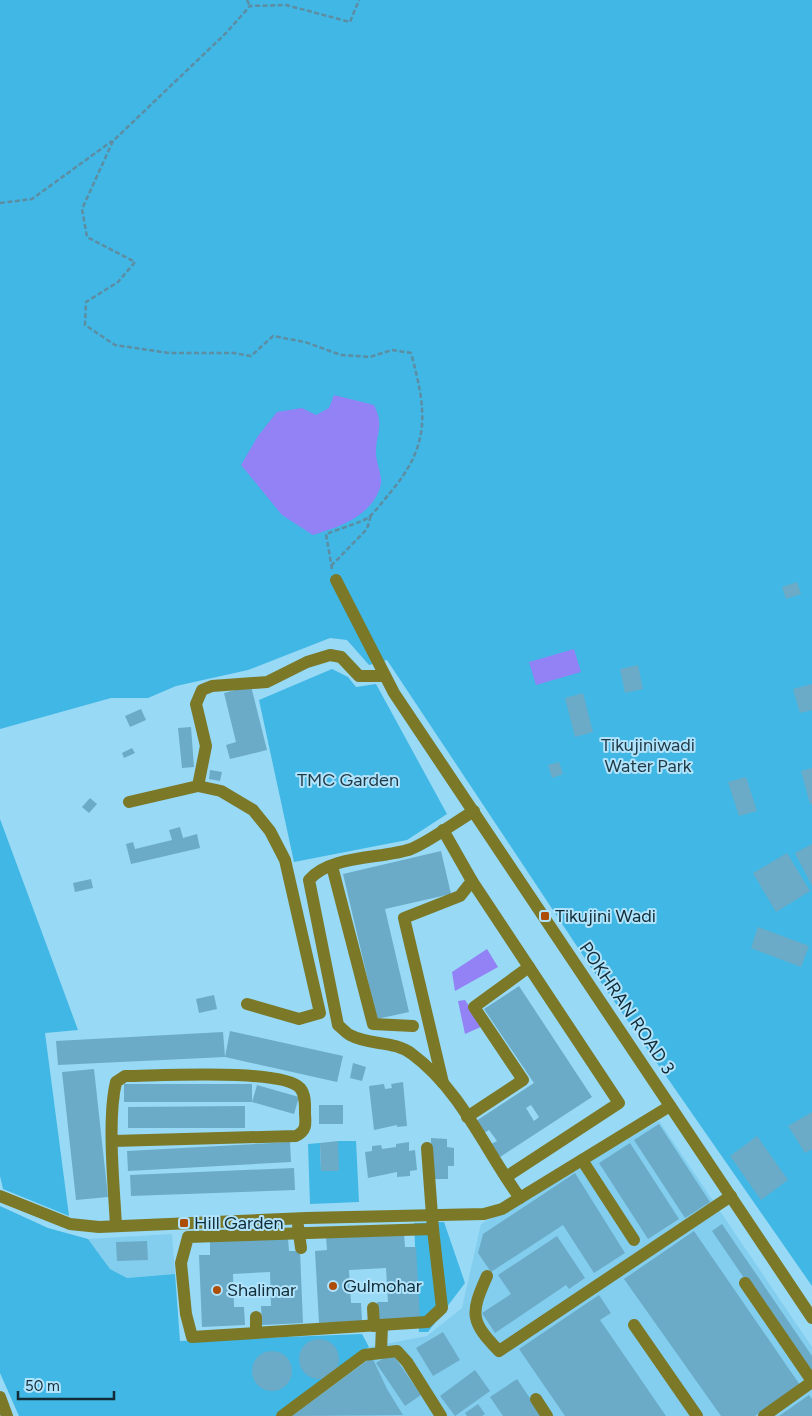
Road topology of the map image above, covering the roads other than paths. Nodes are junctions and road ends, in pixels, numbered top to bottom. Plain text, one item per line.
1 (336, 580) road end
2 (385, 676) junction
3 (198, 786) junction
4 (129, 802) dead end
5 (474, 810) junction
6 (443, 830) junction
7 (332, 866) junction
8 (472, 881) junction
9 (529, 967) junction
10 (247, 1004) dead end
11 (413, 1026) dead end
12 (443, 1084) junction
13 (670, 1106) junction
14 (467, 1117) junction
15 (113, 1141) junction
16 (427, 1148) dead end
17 (582, 1160) junction
18 (506, 1177) junction
19 (0, 1196) edge
20 (731, 1196) junction
21 (520, 1198) junction
22 (434, 1215) junction
23 (298, 1218) junction
24 (116, 1226) junction
25 (433, 1229) junction
26 (298, 1232) junction
27 (634, 1240) dead end
28 (300, 1248) dead end
29 (487, 1276) dead end
30 (745, 1282) dead end
31 (373, 1308) dead end
32 (256, 1317) dead end
33 (812, 1318) edge
34 (378, 1325) junction
35 (634, 1325) dead end
36 (256, 1333) junction
37 (381, 1352) junction
38 (812, 1382) edge
39 (0, 1397) edge
40 (536, 1399) dead end
41 (7, 1416) edge
42 (282, 1416) edge
43 (441, 1416) edge
44 (548, 1416) edge
45 (697, 1416) edge
46 (764, 1416) edge

1 - 2 street, POKHRAN ROAD 3
2 - 3 street
2 - 5 street, POKHRAN ROAD 3
3 - 4 street
3 - 10 street
5 - 6 street
5 - 13 street, POKHRAN ROAD 3
6 - 7 street
6 - 8 street
7 - 11 street
7 - 12 street
8 - 9 street
8 - 12 street
9 - 14 street
9 - 18 street
12 - 14 street
13 - 17 street
13 - 20 street, POKHRAN ROAD 3
14 - 18 street
15 - 15 street
15 - 24 street
16 - 22 street
17 - 21 street
17 - 27 street
18 - 21 street
19 - 24 street
20 - 29 street
20 - 33 street, POKHRAN ROAD 3
21 - 22 street
22 - 23 street
22 - 25 street
23 - 24 street
23 - 26 street
25 - 26 street
25 - 34 street
26 - 28 street
26 - 36 street
30 - 38 street
31 - 34 street
32 - 36 street
34 - 36 street
34 - 37 street
35 - 45 street
37 - 42 street
37 - 43 street
38 - 46 street
39 - 41 street
40 - 44 street

